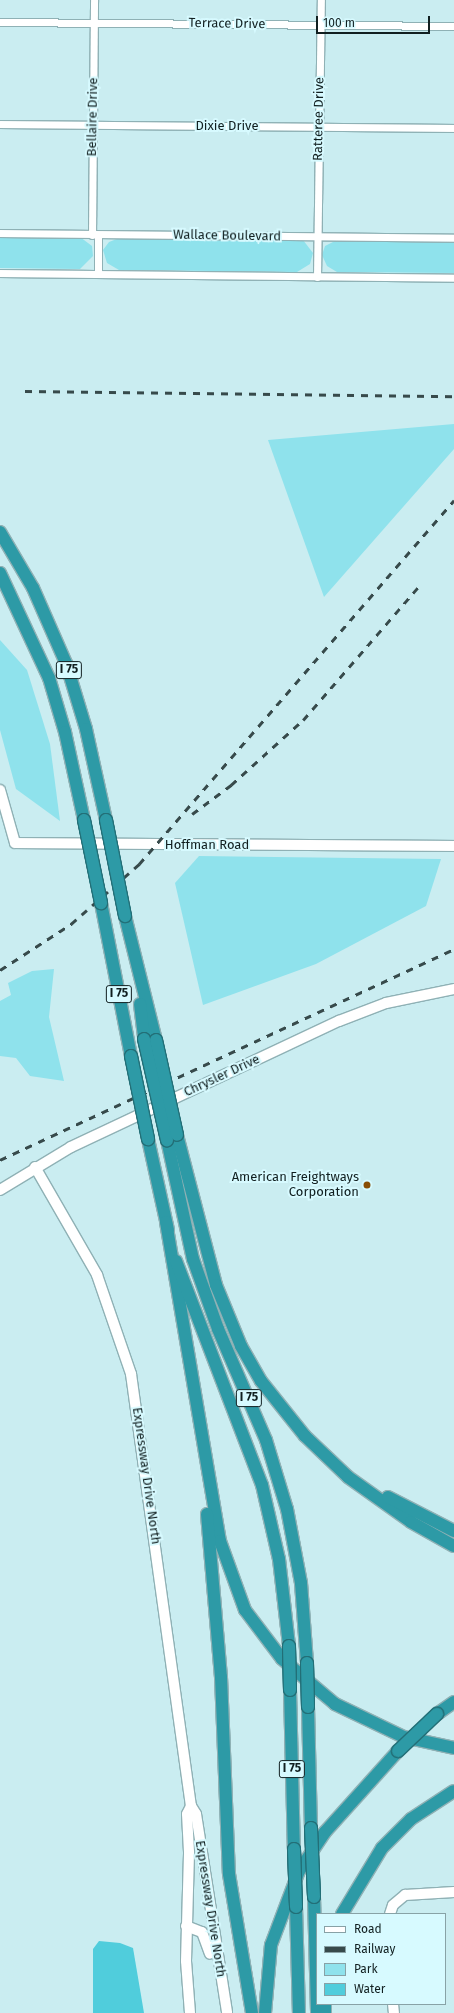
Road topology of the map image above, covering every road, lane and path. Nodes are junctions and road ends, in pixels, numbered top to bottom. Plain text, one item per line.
1 (94, 0) edge
2 (320, 0) edge
3 (0, 22) edge
4 (94, 23) junction
5 (320, 25) junction
6 (454, 26) edge
7 (0, 124) edge
8 (92, 125) junction
9 (319, 126) junction
10 (454, 128) edge
11 (0, 232) edge
12 (95, 235) junction
13 (318, 237) junction
14 (454, 238) edge
15 (0, 273) edge
16 (98, 274) junction
17 (317, 277) junction
18 (454, 278) edge
19 (0, 532) edge
20 (0, 573) edge
21 (0, 790) edge
22 (454, 846) edge
23 (454, 989) edge
24 (172, 1138) junction
25 (35, 1167) junction
26 (0, 1190) edge
27 (166, 1222) junction
28 (250, 1362) junction
29 (208, 1474) junction
30 (454, 1531) edge
31 (454, 1546) edge
32 (454, 1702) edge
33 (454, 1744) edge
34 (438, 1745) junction
35 (454, 1748) edge
36 (454, 1791) edge
37 (191, 1806) junction
38 (454, 1892) edge
39 (343, 1913) edge
40 (390, 1913) edge
41 (186, 1926) junction
42 (316, 1974) edge
43 (188, 2002) junction
44 (190, 2013) edge
45 (193, 2013) edge
46 (222, 2013) edge
47 (227, 2013) edge
48 (252, 2013) edge
49 (265, 2013) edge
50 (299, 2013) edge

1 - 4 street, Bellaire Drive
2 - 5 street, Ratteree Drive
3 - 4 street, Terrace Drive
4 - 5 street, Terrace Drive
4 - 8 street, Bellaire Drive
5 - 6 street, Terrace Drive
5 - 9 street, Ratteree Drive
7 - 8 street, Dixie Drive
8 - 9 street, Dixie Drive
8 - 12 street, Bellaire Drive
9 - 10 street, Dixie Drive
9 - 13 street, Ratteree Drive
11 - 12 street, Wallace Boulevard
12 - 13 street, Wallace Boulevard
12 - 16 street, Bellaire Drive
13 - 14 street, Wallace Boulevard
13 - 17 street, Ratteree Drive
15 - 16 street
16 - 17 street
17 - 18 street
19 - 24 highway, I 75, bridge
20 - 27 highway, I 75, bridge
21 - 22 main road, Hoffman Road
23 - 25 main road, Chrysler Drive
24 - 28 highway
24 - 42 highway, I 75, bridge
25 - 26 main road, Chrysler Drive
25 - 37 main road, Expressway Drive North
27 - 29 highway
27 - 50 highway, I 75, bridge
28 - 30 highway
28 - 31 highway
29 - 34 highway
29 - 48 highway
32 - 49 highway, bridge
33 - 34 highway
34 - 35 highway
36 - 39 highway
37 - 41 main road, Expressway Drive North
37 - 47 main road, Expressway Drive North
38 - 40 main road
41 - 43 main road, Expressway Drive North
41 - 46 main road
43 - 44 main road, Expressway Drive North
43 - 45 main road

